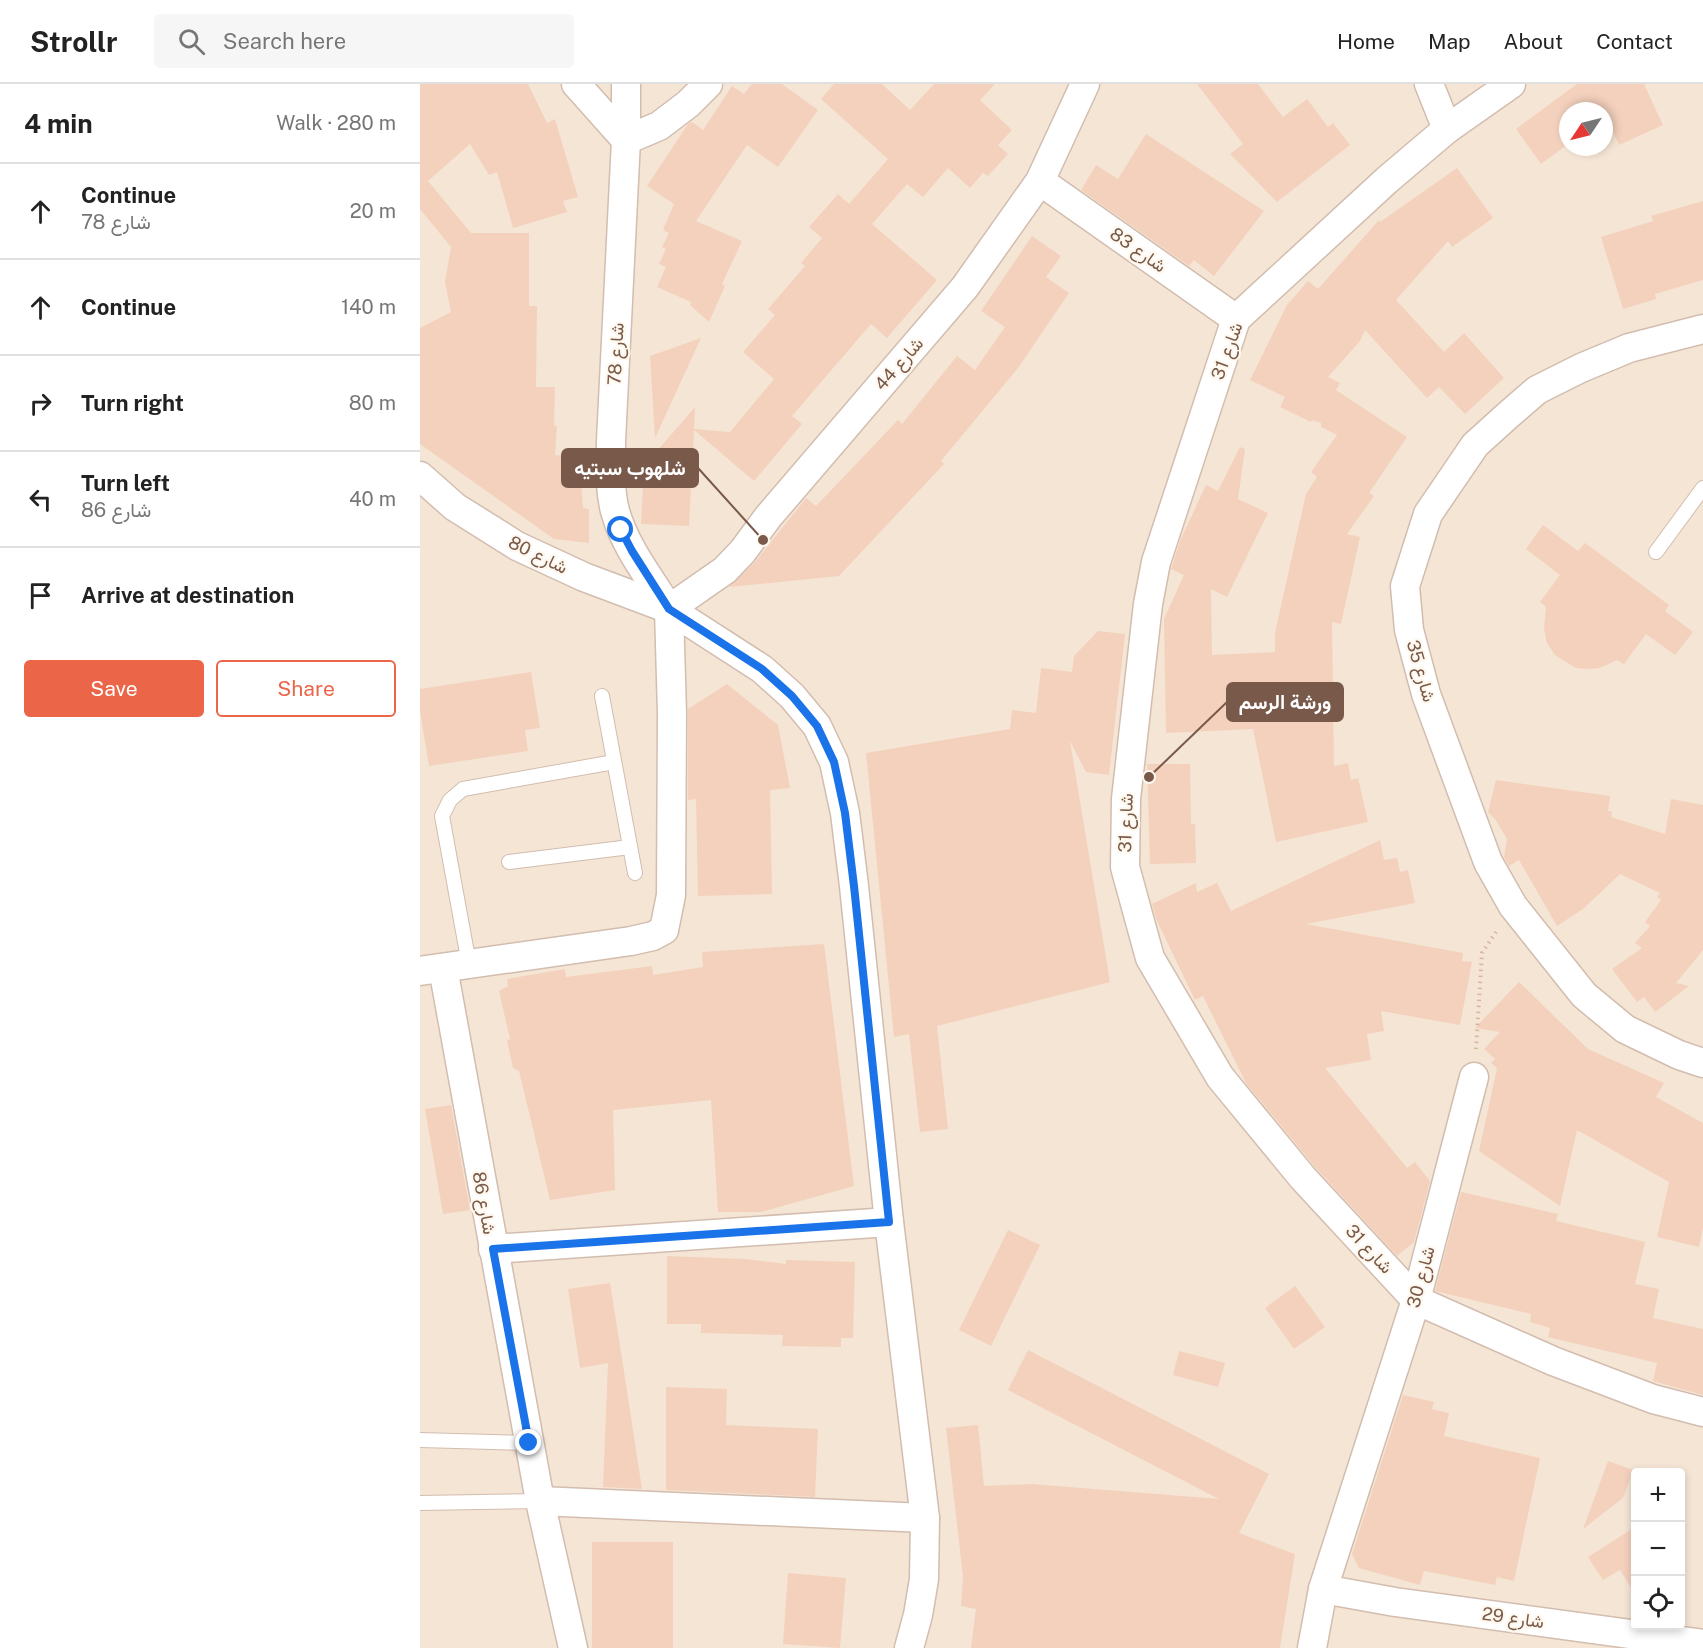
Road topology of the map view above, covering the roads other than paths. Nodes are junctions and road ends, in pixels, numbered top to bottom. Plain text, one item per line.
1 (576, 84) edge
2 (626, 84) edge
3 (708, 84) edge
4 (1085, 84) edge
5 (1429, 84) edge
6 (1511, 84) edge
7 (1447, 129) junction
8 (626, 140) junction
9 (1040, 181) junction
10 (1236, 319) junction
11 (1703, 328) edge
12 (420, 476) edge
13 (1703, 488) edge
14 (1656, 552) dead end
15 (669, 609) junction
16 (602, 696) dead end
17 (614, 762) junction
18 (630, 846) junction
19 (509, 862) dead end
20 (635, 873) dead end
21 (444, 968) edge
22 (1703, 1063) edge
23 (1474, 1077) road end
24 (889, 1222) junction
25 (493, 1249) junction
26 (1416, 1300) junction
27 (1703, 1412) edge
28 (420, 1440) edge
29 (529, 1443) junction
30 (540, 1501) junction
31 (420, 1503) edge
32 (925, 1518) junction
33 (1323, 1589) junction
34 (1703, 1644) edge
35 (573, 1648) edge
36 (909, 1648) edge
37 (1312, 1648) edge

1 - 8 street
2 - 8 street, شارع 78
3 - 8 street
4 - 9 street, شارع 44
5 - 7 street
6 - 7 street, شارع 31
7 - 10 street, شارع 31
8 - 15 street, شارع 78
9 - 10 street, شارع 83
9 - 15 street, شارع 44
10 - 26 street, شارع 31
11 - 22 street, شارع 35
12 - 15 street, شارع 80
13 - 14 lane
15 - 21 street
15 - 24 street
16 - 17 lane
17 - 18 lane
17 - 21 lane
18 - 19 lane
18 - 20 lane
21 - 25 street, شارع 86
23 - 26 street, شارع 30
24 - 25 street
24 - 32 street
25 - 29 street, شارع 86
26 - 27 street, شارع 31
26 - 33 street, شارع 30
28 - 29 lane
29 - 30 street, شارع 86
30 - 31 lane
30 - 32 street
30 - 35 street, شارع 86
32 - 36 street
33 - 34 street, شارع 29
33 - 37 street, شارع 30

